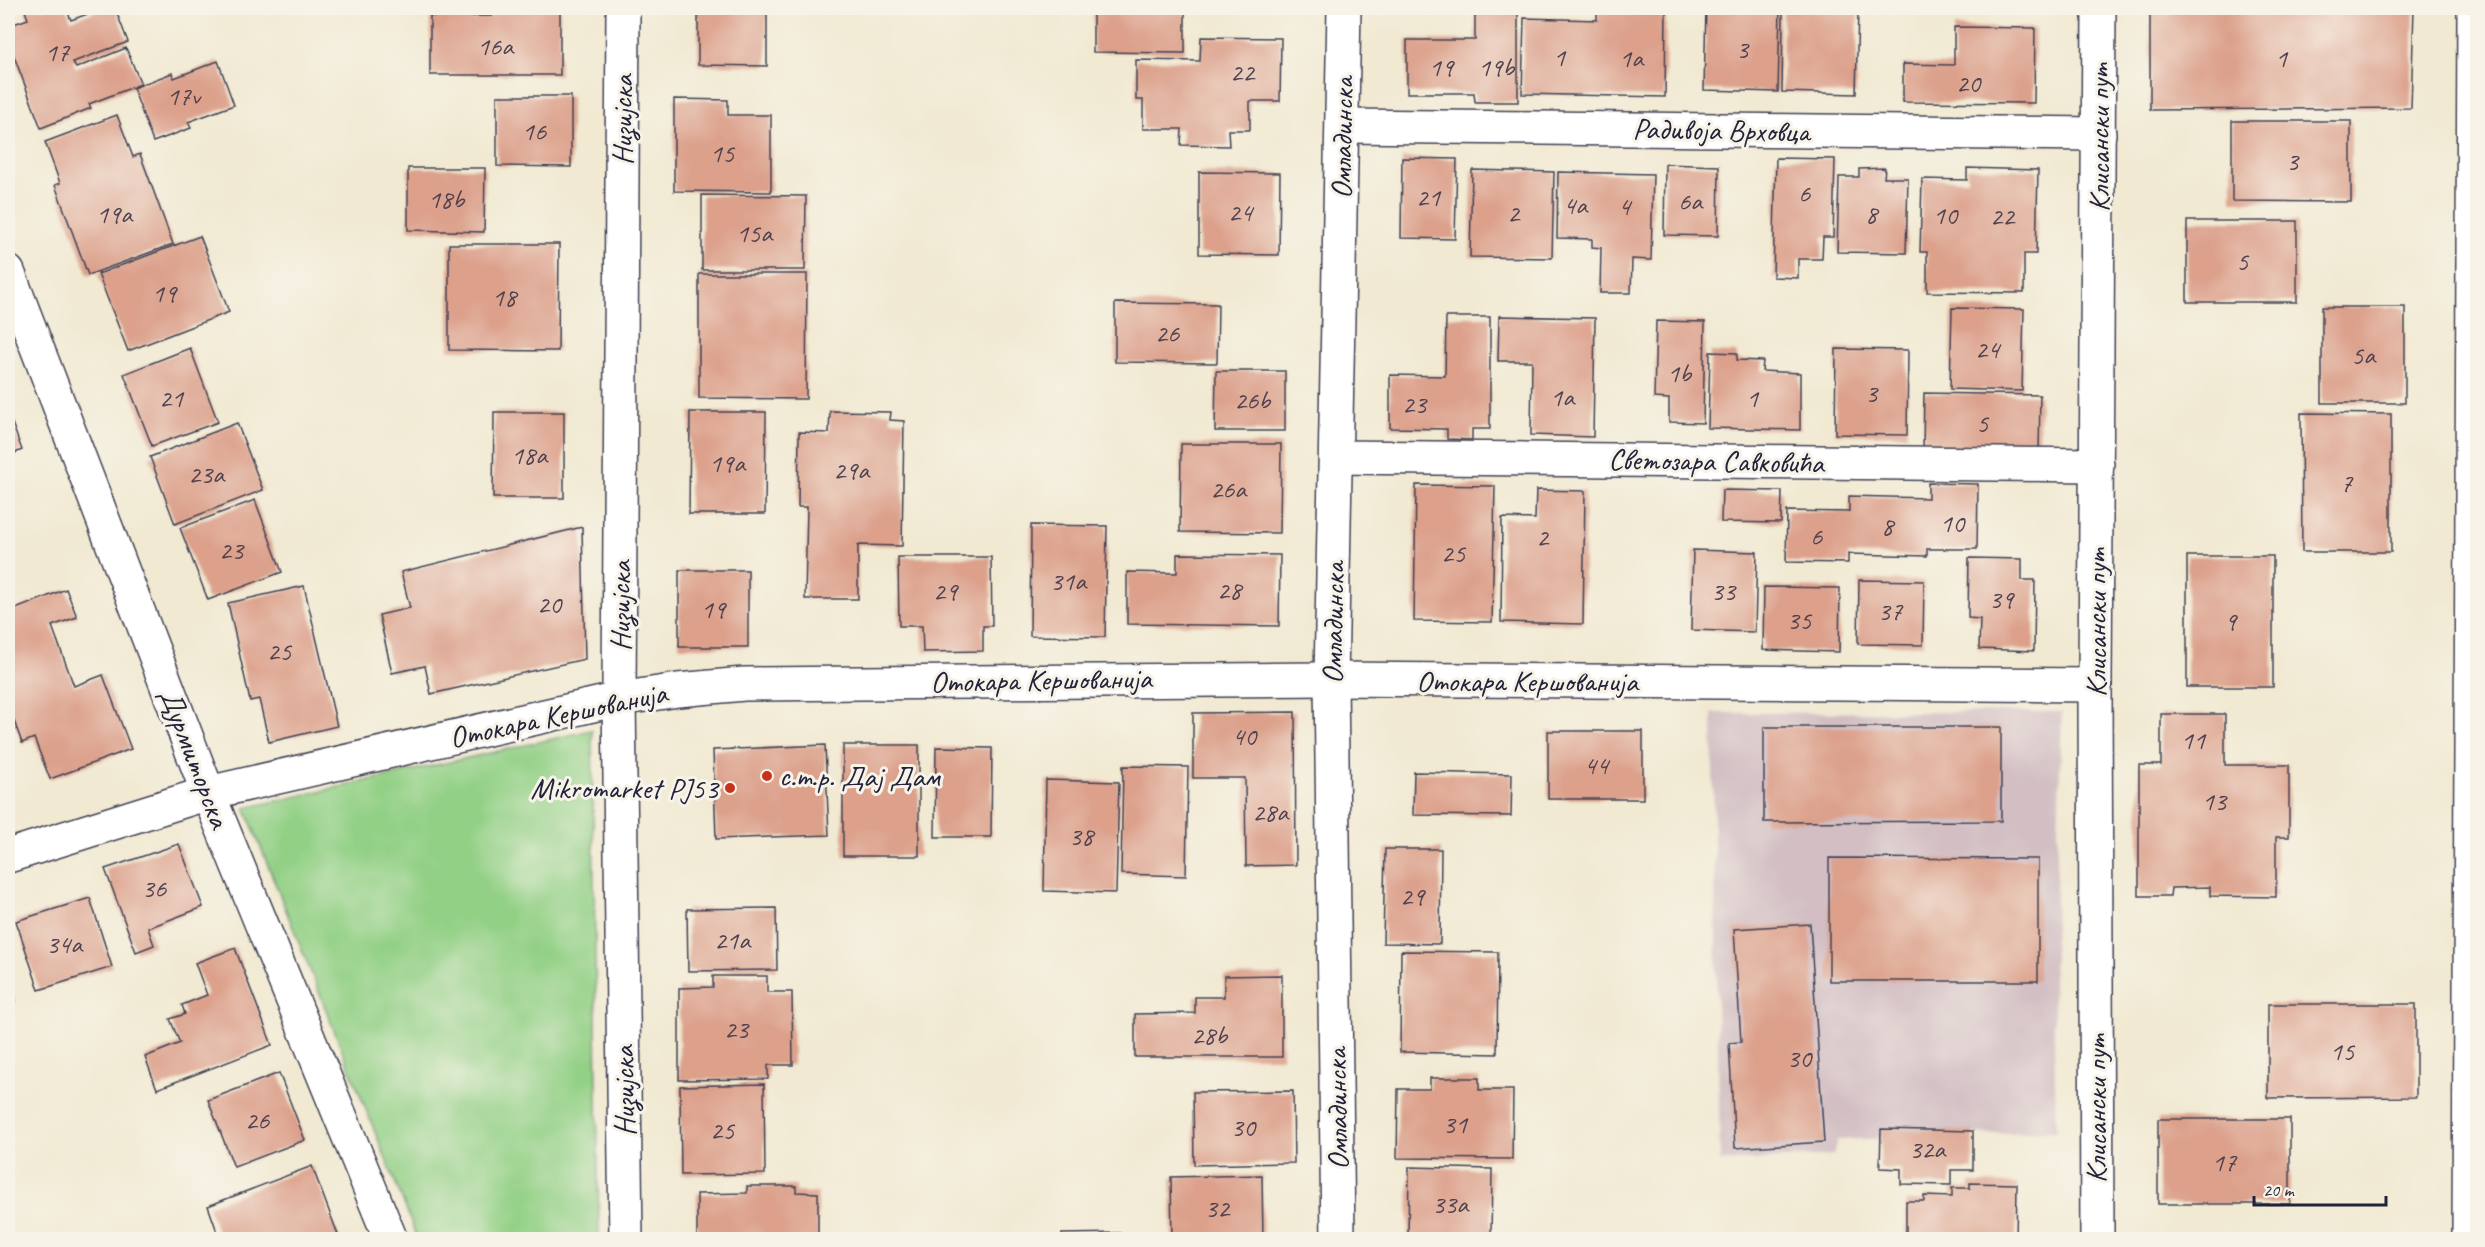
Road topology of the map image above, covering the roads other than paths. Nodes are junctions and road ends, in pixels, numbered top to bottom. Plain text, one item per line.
1 (623, 8) edge
2 (1344, 8) edge
3 (2099, 8) edge
4 (2474, 8) edge
5 (1343, 126) junction
6 (2098, 134) junction
7 (8, 272) edge
8 (1336, 457) junction
9 (2097, 465) junction
10 (1331, 679) junction
11 (2095, 685) junction
12 (619, 699) junction
13 (208, 793) junction
14 (8, 856) edge
15 (391, 1239) edge
16 (626, 1239) edge
17 (1338, 1239) edge
18 (2097, 1239) edge
19 (2469, 1239) edge

1 - 12 street, Низијска
2 - 5 street, Омладинска
3 - 6 street, Клисански пут
4 - 19 street
5 - 6 street, Радивоја Врховца
5 - 8 street, Омладинска
6 - 9 street, Клисански пут
7 - 13 street, Дурмиторска
8 - 9 street, Светозара Савковића
8 - 10 street, Омладинска
9 - 11 street, Клисански пут
10 - 11 street, Отокара Кершованија
10 - 12 street, Отокара Кершованија
10 - 17 street, Омладинска
11 - 18 street, Клисански пут
12 - 13 street, Отокара Кершованија
12 - 16 street, Низијска
13 - 14 street, Отокара Кершованија
13 - 15 street, Дурмиторска

